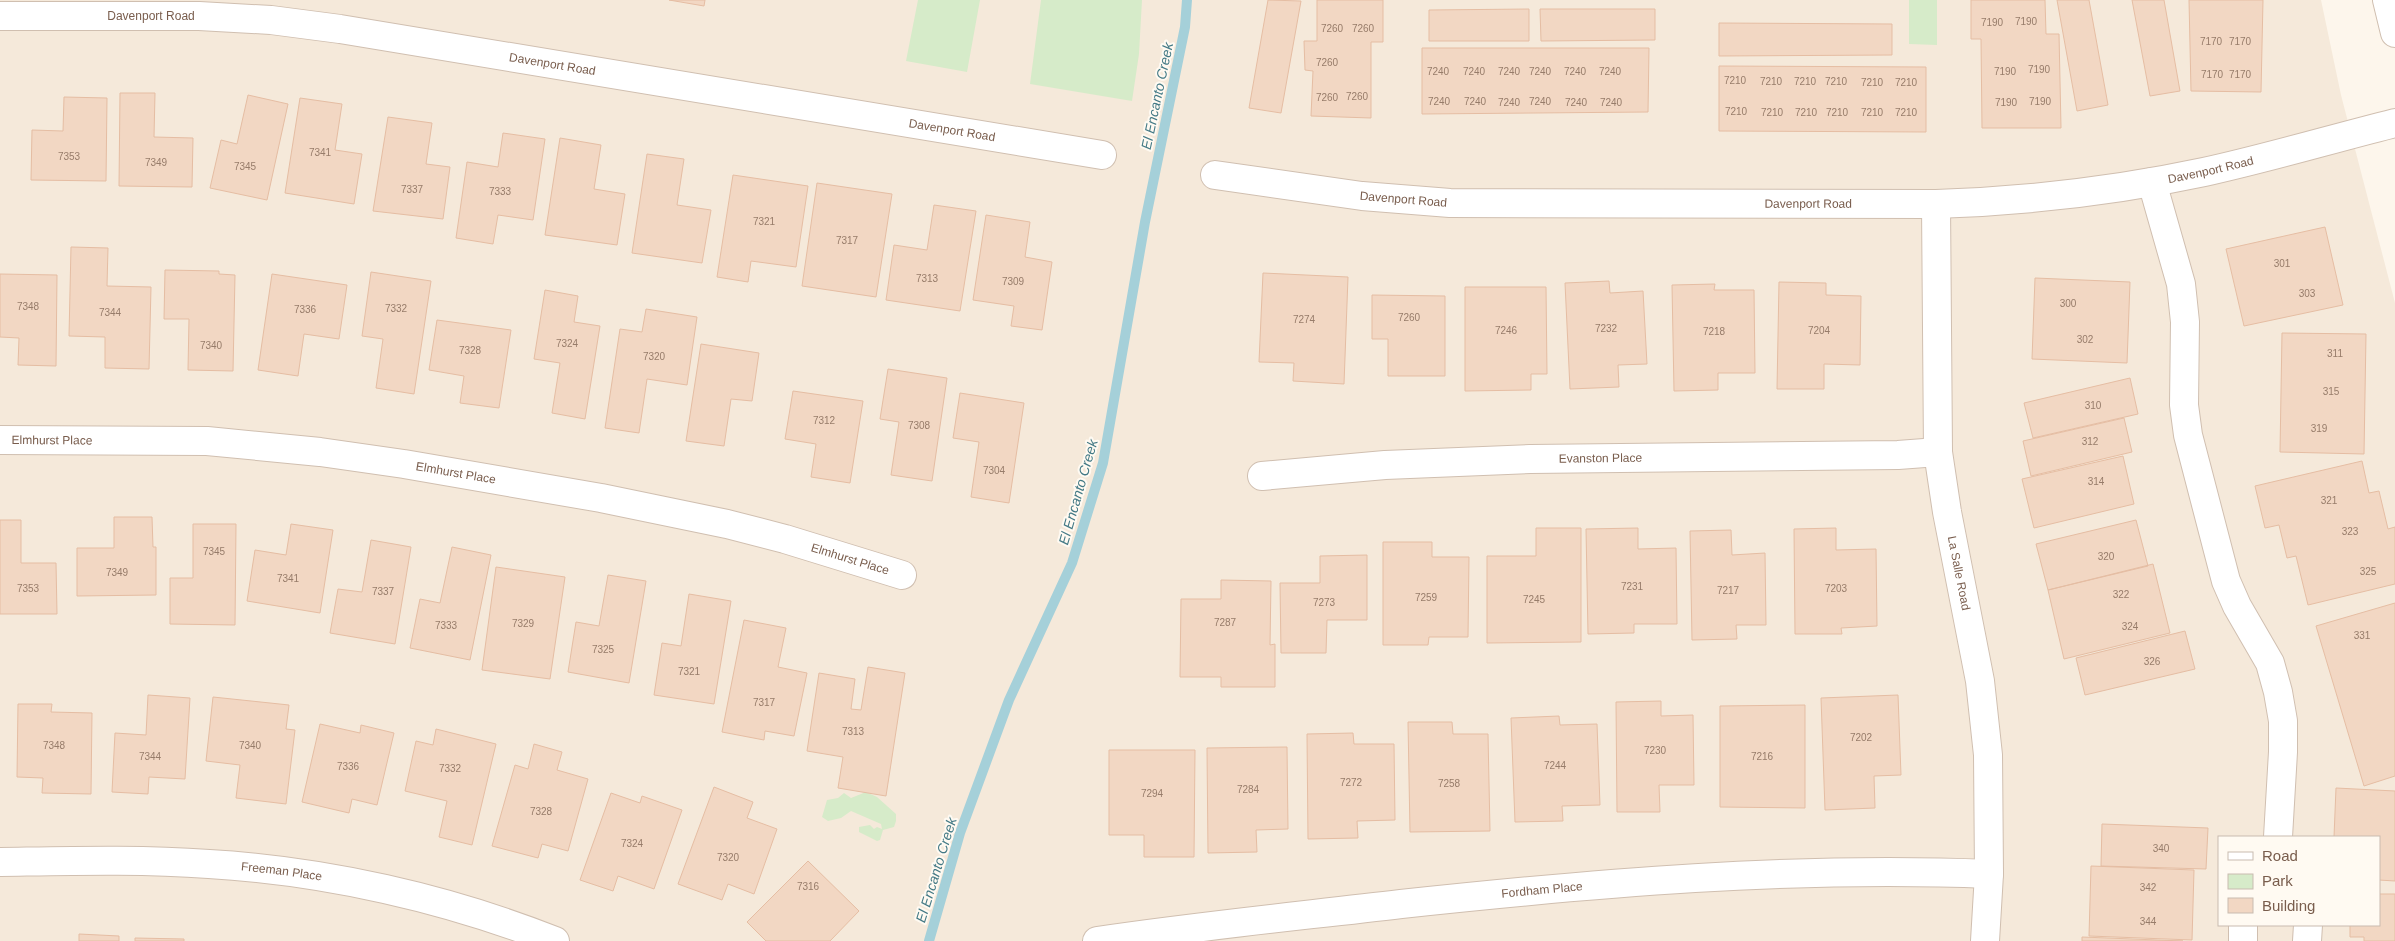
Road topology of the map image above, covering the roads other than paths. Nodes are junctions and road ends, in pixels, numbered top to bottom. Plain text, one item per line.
1 (2387, 0) edge
2 (0, 16) edge
3 (2395, 33) edge
4 (2395, 122) edge
5 (1102, 155) dead end
6 (1215, 174) dead end
7 (2152, 182) junction
8 (1936, 204) junction
9 (0, 440) edge
10 (1938, 452) junction
11 (1262, 476) dead end
12 (902, 575) dead end
13 (2278, 836) edge
14 (0, 862) edge
15 (1989, 874) junction
16 (2243, 926) edge
17 (2308, 926) edge
18 (556, 941) edge
19 (1097, 941) edge
20 (1985, 941) edge
21 (2243, 941) edge
22 (2307, 941) edge

1 - 3 street
2 - 5 street, Davenport Road
4 - 7 street, Davenport Road
6 - 8 street, Davenport Road
7 - 8 street, Davenport Road
7 - 13 street
8 - 10 street, La Salle Road
9 - 12 street, Elmhurst Place
10 - 11 street, Evanston Place
10 - 15 street, La Salle Road
14 - 18 street, Freeman Place
15 - 19 street, Fordham Place
15 - 20 street, La Salle Road
16 - 21 street
17 - 22 street

